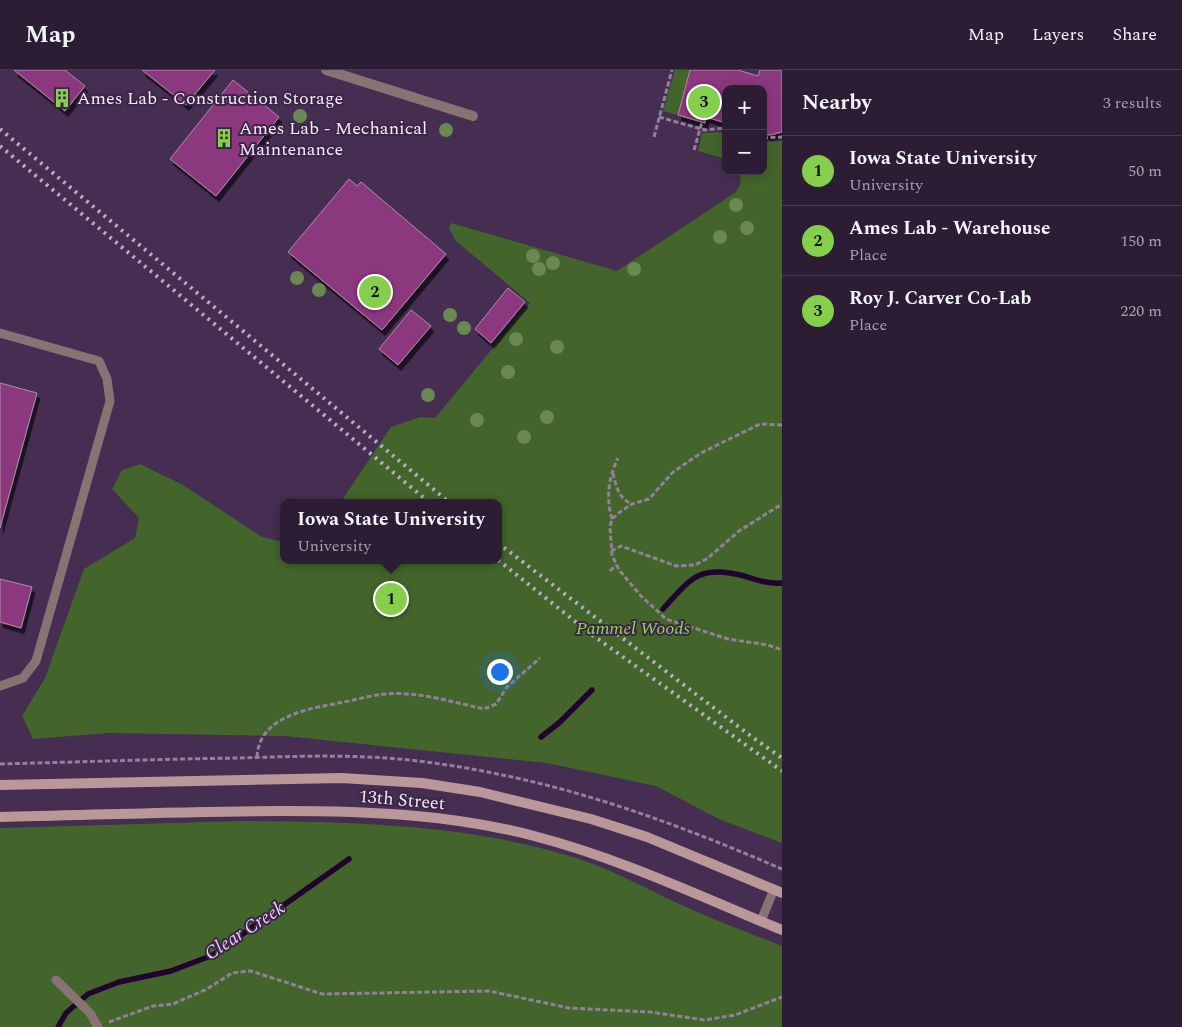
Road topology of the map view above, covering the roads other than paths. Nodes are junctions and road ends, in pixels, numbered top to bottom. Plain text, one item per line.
1 (326, 70) edge
2 (473, 116) dead end
3 (0, 333) edge
4 (0, 686) edge
5 (0, 785) edge
6 (0, 818) edge
7 (778, 891) edge
8 (761, 921) junction
9 (782, 930) edge
10 (56, 980) dead end
11 (98, 1027) edge

1 - 2 street
3 - 4 lane
5 - 7 main road, 13th Street
6 - 8 main road, 13th Street
7 - 8 lane
8 - 9 main road, 13th Street
10 - 11 lane

